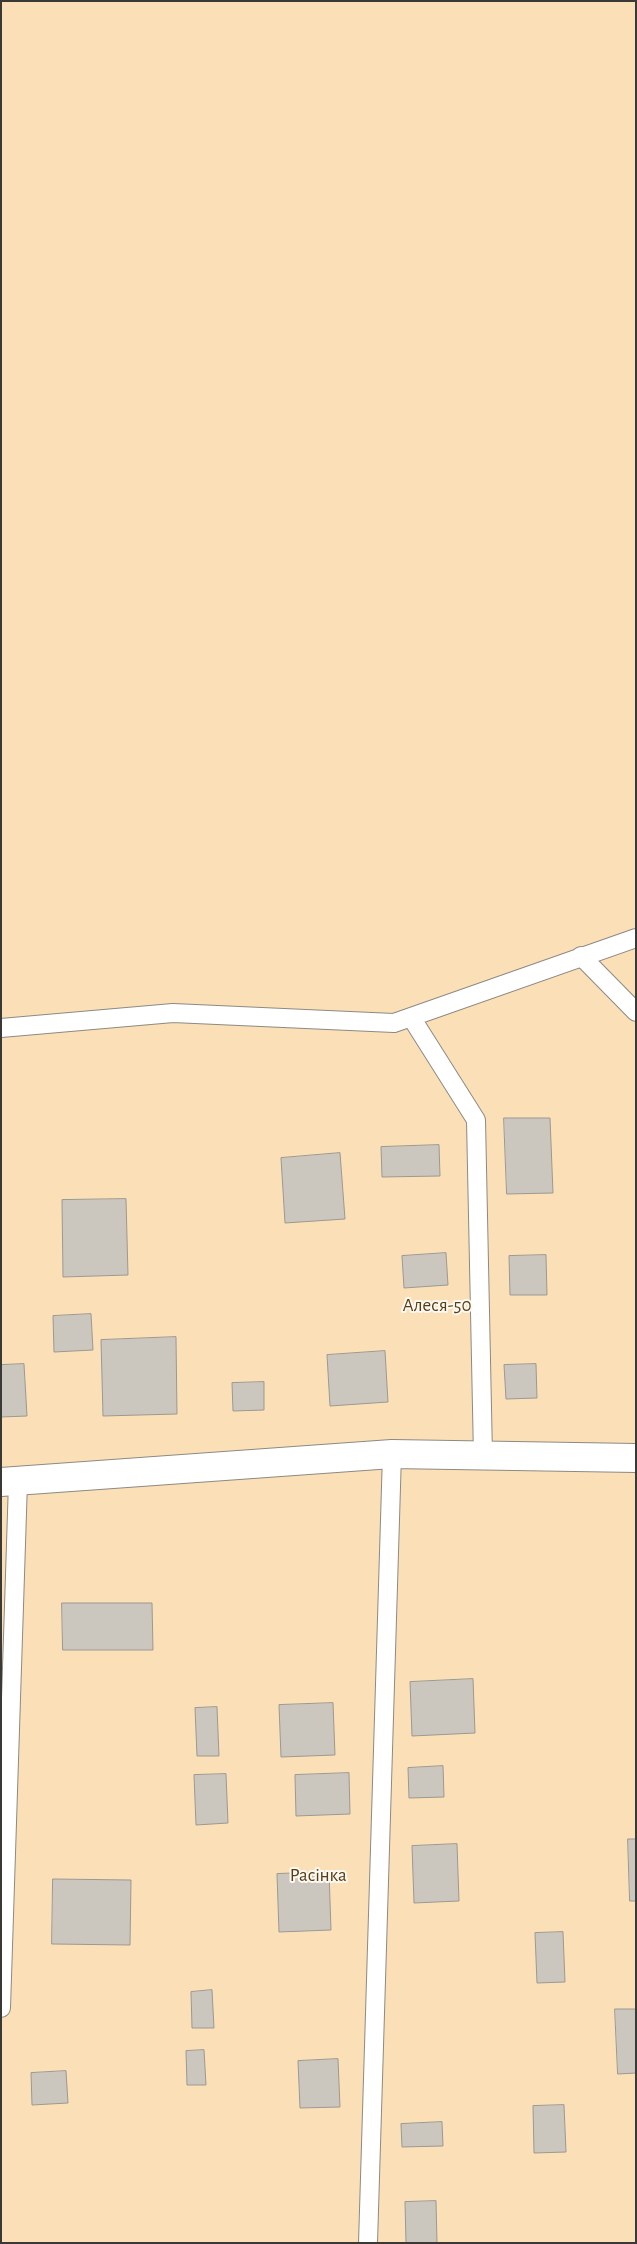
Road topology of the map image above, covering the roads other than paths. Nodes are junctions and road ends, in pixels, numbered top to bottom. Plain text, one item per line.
1 (636, 938) edge
2 (581, 956) junction
3 (636, 1012) edge
4 (411, 1017) junction
5 (1, 1028) edge
6 (392, 1454) junction
7 (483, 1456) junction
8 (636, 1458) edge
9 (10, 1482) edge
10 (1, 2008) edge
11 (368, 2243) edge

1 - 2 lane
2 - 3 lane
2 - 4 lane
4 - 5 lane
4 - 7 lane
6 - 7 street
6 - 9 street
6 - 11 lane
7 - 8 street
9 - 10 lane

